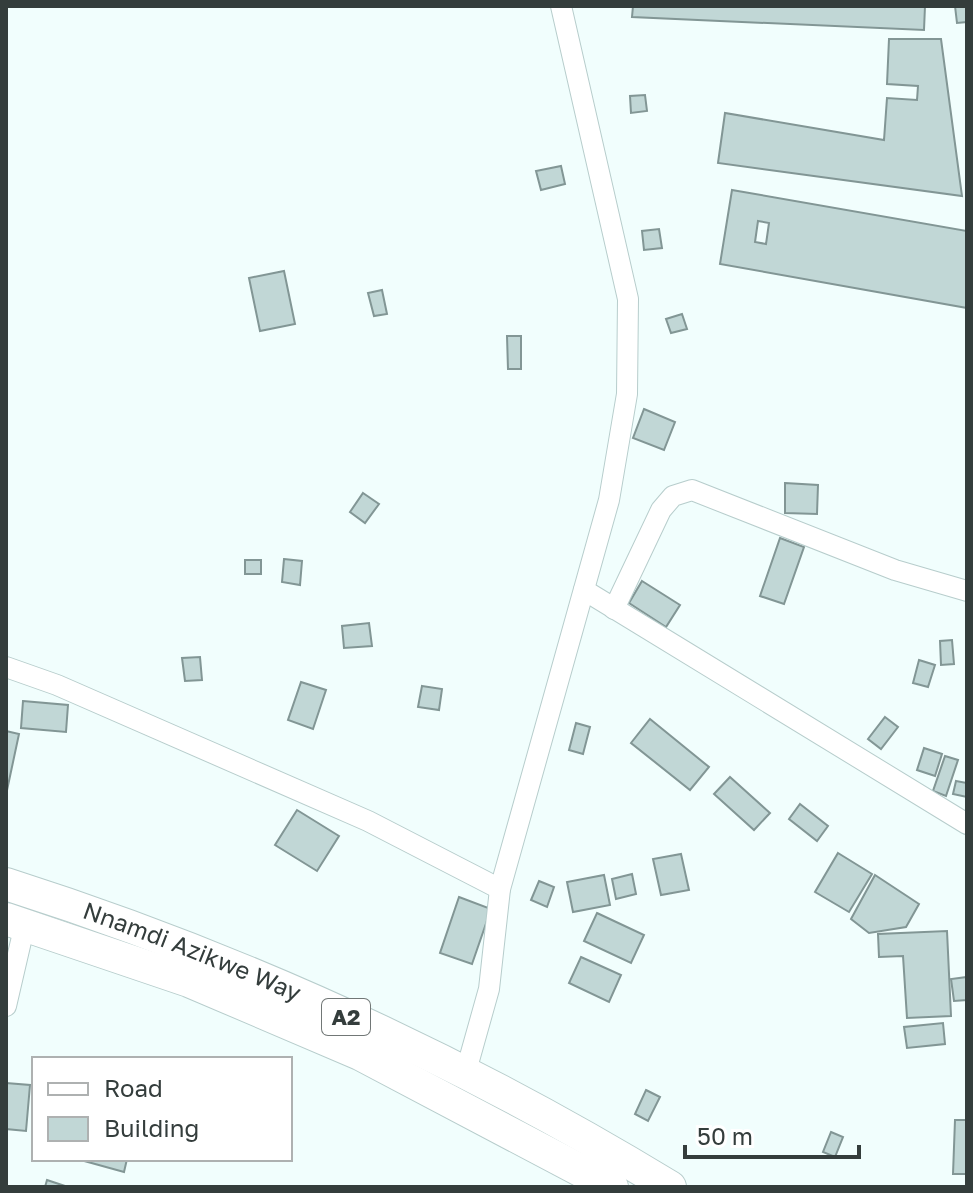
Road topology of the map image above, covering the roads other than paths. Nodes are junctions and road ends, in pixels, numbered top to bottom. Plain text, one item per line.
1 (561, 6) edge
2 (584, 590) junction
3 (967, 591) edge
4 (614, 609) junction
5 (6, 667) edge
6 (967, 824) edge
7 (6, 884) edge
8 (500, 889) junction
9 (15, 922) edge
10 (194, 968) junction
11 (6, 1006) edge
12 (466, 1071) junction
13 (612, 1187) edge
14 (670, 1187) edge

1 - 2 street
2 - 4 street
2 - 8 street
3 - 4 street
4 - 6 street
5 - 8 street
7 - 10 highway, Nnamdi Azikwe Way / A2
8 - 12 street
9 - 10 highway, Nnamdi Azikwe Way / A2
9 - 11 street
10 - 12 highway, Nnamdi Azikwe Way / A2
10 - 13 highway, Nnamdi Azikwe Way / A2
12 - 14 highway, Nnamdi Azikwe Way / A2

